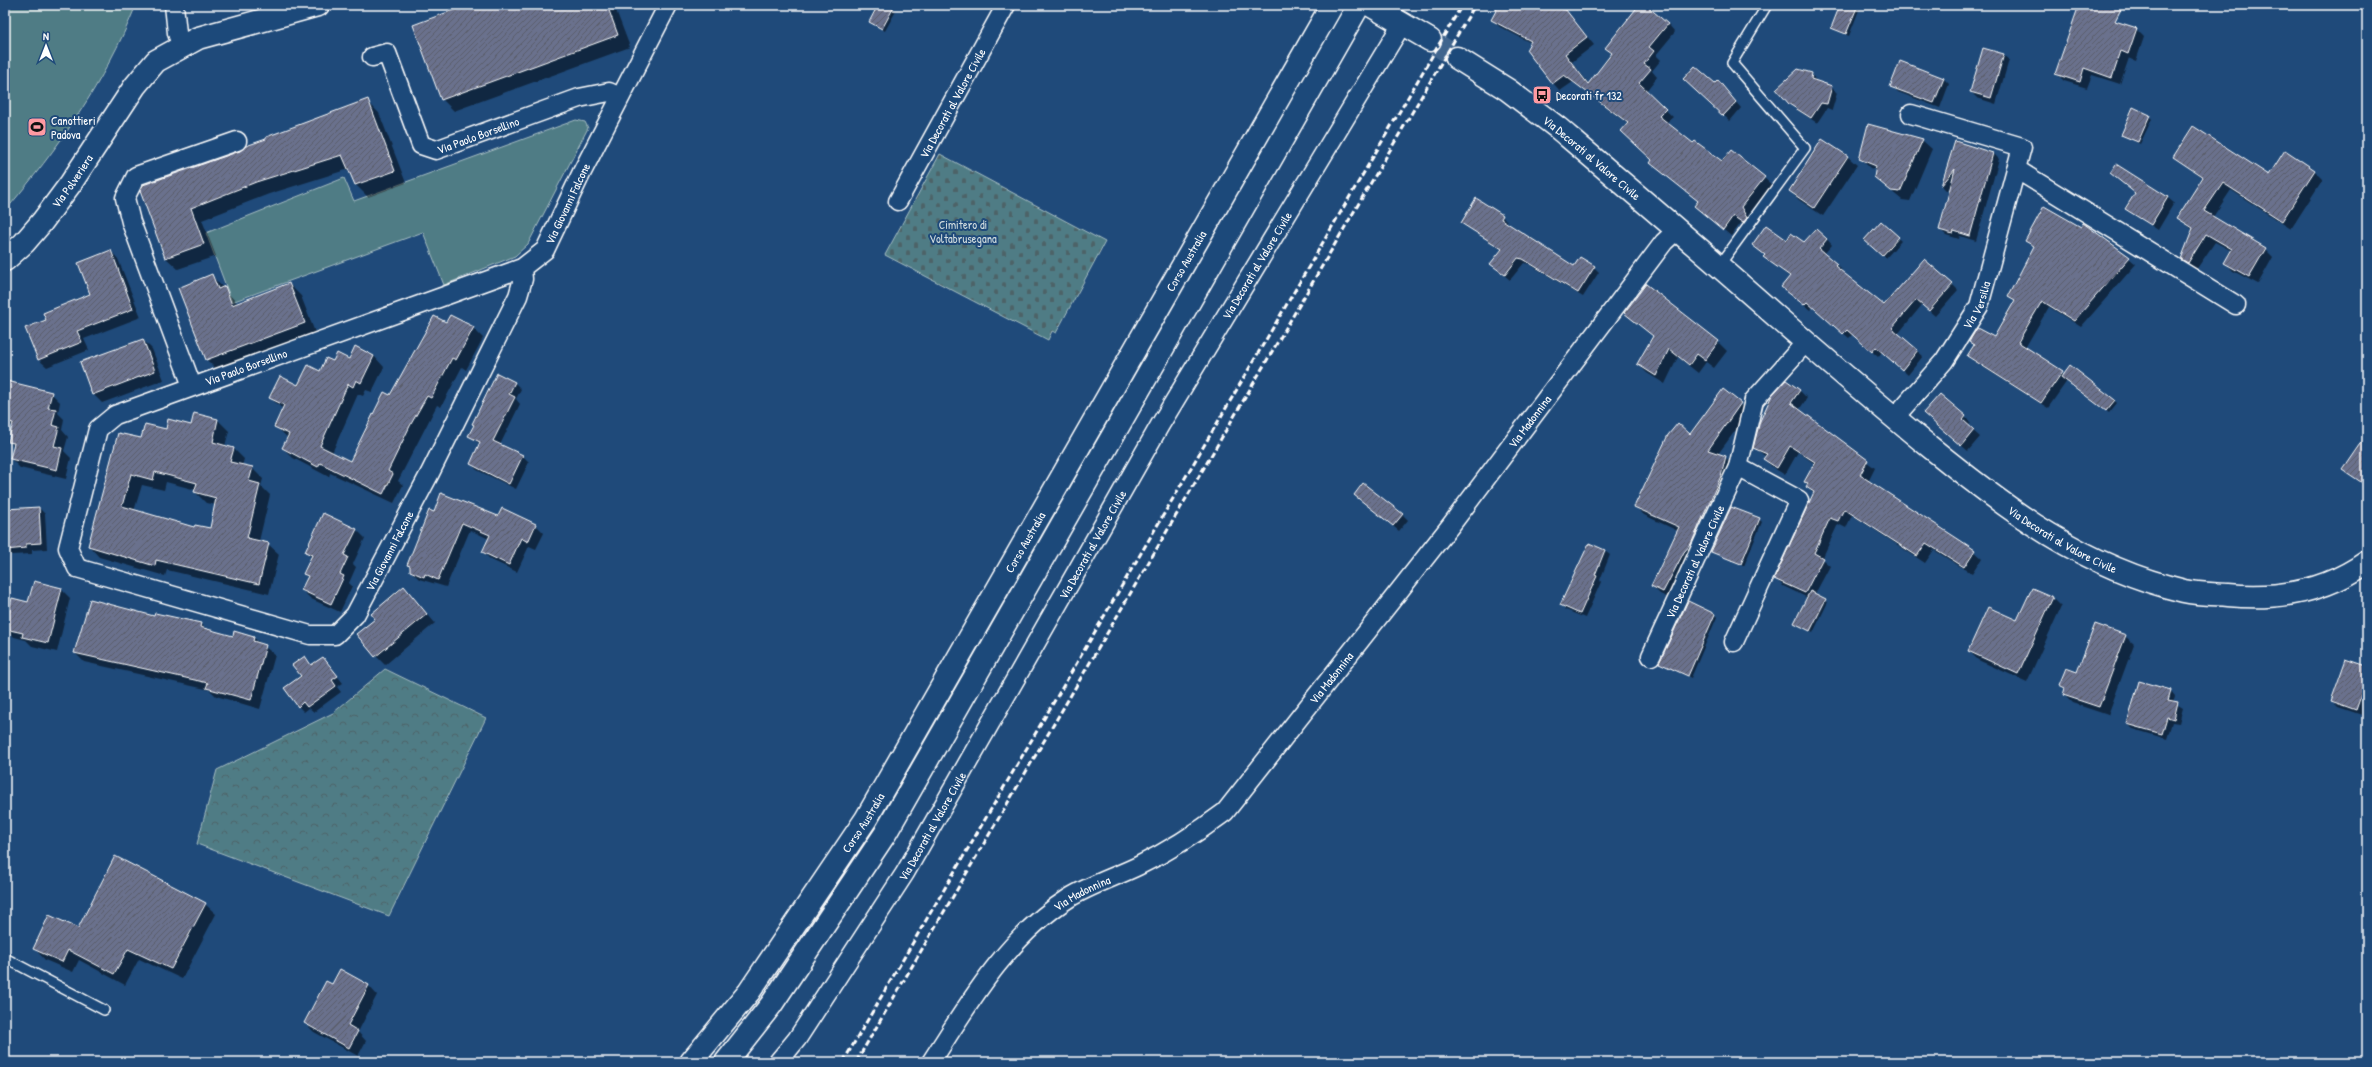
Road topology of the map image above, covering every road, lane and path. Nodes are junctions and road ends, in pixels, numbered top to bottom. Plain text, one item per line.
1 (174, 5) edge
2 (318, 5) edge
3 (668, 5) edge
4 (1006, 5) edge
5 (1360, 5) edge
6 (1370, 5) edge
7 (1767, 5) edge
8 (1329, 10) edge
9 (1402, 24) junction
10 (1430, 40) tunnel mouth
11 (181, 45) junction
12 (372, 57) dead end
13 (1457, 58) tunnel mouth
14 (620, 98) junction
15 (1911, 114) dead end
16 (237, 141) dead end
17 (2016, 169) junction
18 (898, 201) dead end
19 (1677, 230) junction
20 (5, 260) edge
21 (1719, 266) junction
22 (522, 268) junction
23 (2236, 305) dead end
24 (1806, 342) junction
25 (192, 386) junction
26 (1894, 418) junction
27 (1738, 467) junction
28 (2367, 562) edge
29 (1734, 642) dead end
30 (1651, 656) dead end
31 (5, 958) edge
32 (104, 1010) dead end
33 (691, 1062) edge
34 (726, 1062) edge
35 (778, 1062) edge
36 (931, 1062) edge

1 - 11 street
2 - 11 main road, Via Polveriera
3 - 14 street, Via Giovanni Falcone
4 - 18 street, Via Decorati al Valore Civile
5 - 34 main road, Corso Australia
6 - 9 main road
7 - 21 lane
8 - 33 main road, Corso Australia
9 - 10 main road
9 - 35 street, Via Decorati al Valore Civile
11 - 20 main road, Via Polveriera
12 - 14 street, Via Paolo Borsellino
13 - 19 main road, Via Decorati al Valore Civile
14 - 22 street, Via Giovanni Falcone
15 - 17 street, Via Versilia
16 - 25 street, Via Paolo Borsellino
17 - 23 street
17 - 26 street, Via Versilia
19 - 21 main road, Via Decorati al Valore Civile
19 - 36 street, Via Madonnina
21 - 24 main road, Via Decorati al Valore Civile
22 - 25 street, Via Paolo Borsellino
22 - 25 street, Via Giovanni Falcone
24 - 26 main road, Via Decorati al Valore Civile
24 - 27 street, Via Decorati al Valore Civile
26 - 28 main road, Via Decorati al Valore Civile
27 - 29 street
27 - 30 street, Via Decorati al Valore Civile
31 - 32 lane

